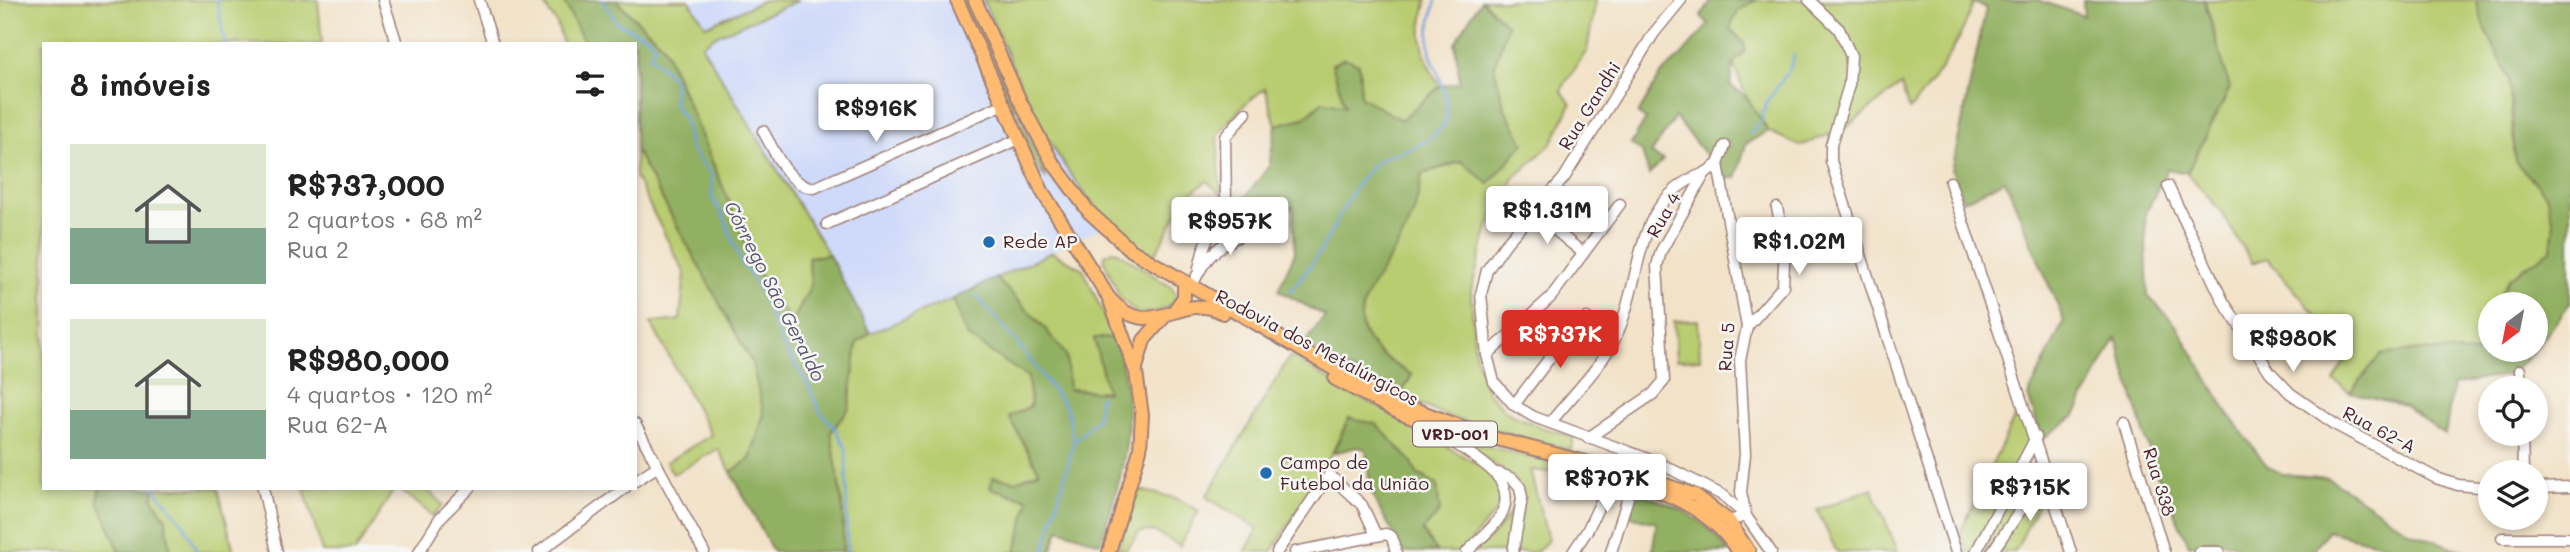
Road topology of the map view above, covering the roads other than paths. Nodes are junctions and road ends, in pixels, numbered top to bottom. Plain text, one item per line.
1 (383, 0) edge
2 (479, 0) edge
3 (957, 0) edge
4 (975, 0) edge
5 (1681, 0) edge
6 (1809, 0) edge
7 (396, 42) edge
8 (493, 42) edge
9 (1002, 105) junction
10 (1246, 113) dead end
11 (763, 131) dead end
12 (1017, 139) junction
13 (1725, 146) dead end
14 (1718, 164) junction
15 (1705, 173) junction
16 (1950, 181) dead end
17 (2168, 186) dead end
18 (1620, 204) dead end
19 (1777, 208) dead end
20 (1533, 212) junction
21 (827, 224) dead end
22 (1263, 225) dead end
23 (1583, 253) junction
24 (1199, 268) junction
25 (1188, 285) junction
26 (1109, 298) junction
27 (1170, 314) junction
28 (1587, 318) dead end
29 (1747, 327) junction
30 (1487, 355) junction
31 (2520, 370) dead end
32 (1136, 372) junction
33 (2520, 376) edge
34 (1514, 405) junction
35 (1550, 422) junction
36 (2124, 422) dead end
37 (637, 428) edge
38 (1437, 428) junction
39 (2036, 437) junction
40 (1588, 438) junction
41 (658, 466) junction
42 (2019, 469) junction
43 (1498, 473) junction
44 (2048, 476) junction
45 (1612, 478) junction
46 (637, 480) edge
47 (2039, 483) junction
48 (1632, 485) junction
49 (2478, 487) edge
50 (2570, 487) edge
51 (2548, 488) edge
52 (263, 490) edge
53 (468, 490) edge
54 (622, 490) edge
55 (1746, 516) junction
56 (1729, 521) junction
57 (1376, 535) junction
58 (2502, 538) dead end
59 (2570, 538) edge
60 (276, 552) edge
61 (419, 552) edge
62 (539, 552) edge
63 (705, 552) edge
64 (1109, 552) edge
65 (1277, 552) edge
66 (1295, 552) edge
67 (1396, 552) edge
68 (1467, 552) edge
69 (1513, 552) edge
70 (1573, 552) edge
71 (1611, 552) edge
72 (1738, 552) edge
73 (1749, 552) edge
74 (1771, 552) edge
75 (1956, 552) edge
76 (1976, 552) edge
77 (1992, 552) edge
78 (2071, 552) edge
79 (2164, 552) edge
80 (2199, 552) edge
81 (2219, 552) edge

1 - 7 street
2 - 8 street
3 - 9 main road, VRD-001
4 - 25 main road, Rodovia dos Metalúrgicos
5 - 20 street, Rua Gandhi
6 - 75 street
9 - 11 street
9 - 12 main road, VRD-001
10 - 24 street
12 - 21 street
12 - 26 main road, VRD-001
13 - 14 street
14 - 15 street, Rua 4
14 - 29 street, Rua 5
15 - 35 street
15 - 40 street, Rua 4
16 - 39 street
17 - 49 street, Rua 62-A
18 - 23 street
19 - 29 street
20 - 23 street
20 - 30 street, Rua Gandhi
22 - 24 street
23 - 30 street
24 - 25 street
25 - 27 main road
25 - 56 main road, Rodovia dos Metalúrgicos
26 - 27 main road, VRD-001
26 - 32 main road
27 - 32 main road
27 - 38 main road, Rodovia dos Metalúrgicos / VRD-001
28 - 34 street
29 - 55 street, Rua 5
30 - 34 street, Rua Gandhi
31 - 33 street
32 - 64 main road
34 - 35 street, Rua Gandhi
35 - 40 street, Rua Gandhi
36 - 79 street, Rua 338
37 - 41 street
38 - 43 street
38 - 45 main road, Rodovia dos Metalúrgicos / VRD-001
39 - 42 street
39 - 44 street
40 - 55 street, Rua Gandhi
41 - 46 street
41 - 63 street
42 - 47 street
42 - 76 street
43 - 68 street
43 - 69 street
44 - 47 street
44 - 78 street
45 - 48 main road, Rodovia dos Metalúrgicos / VRD-001
45 - 70 street
47 - 77 street
48 - 71 street
48 - 72 main road, Rodovia dos Metalúrgicos / VRD-001
50 - 51 street
52 - 60 street
53 - 61 street
54 - 62 street
55 - 56 street
55 - 74 street, Rua Gandhi
56 - 73 main road, Rodovia dos Metalúrgicos
57 - 65 street
57 - 66 street
57 - 67 street
58 - 59 street
80 - 81 street

